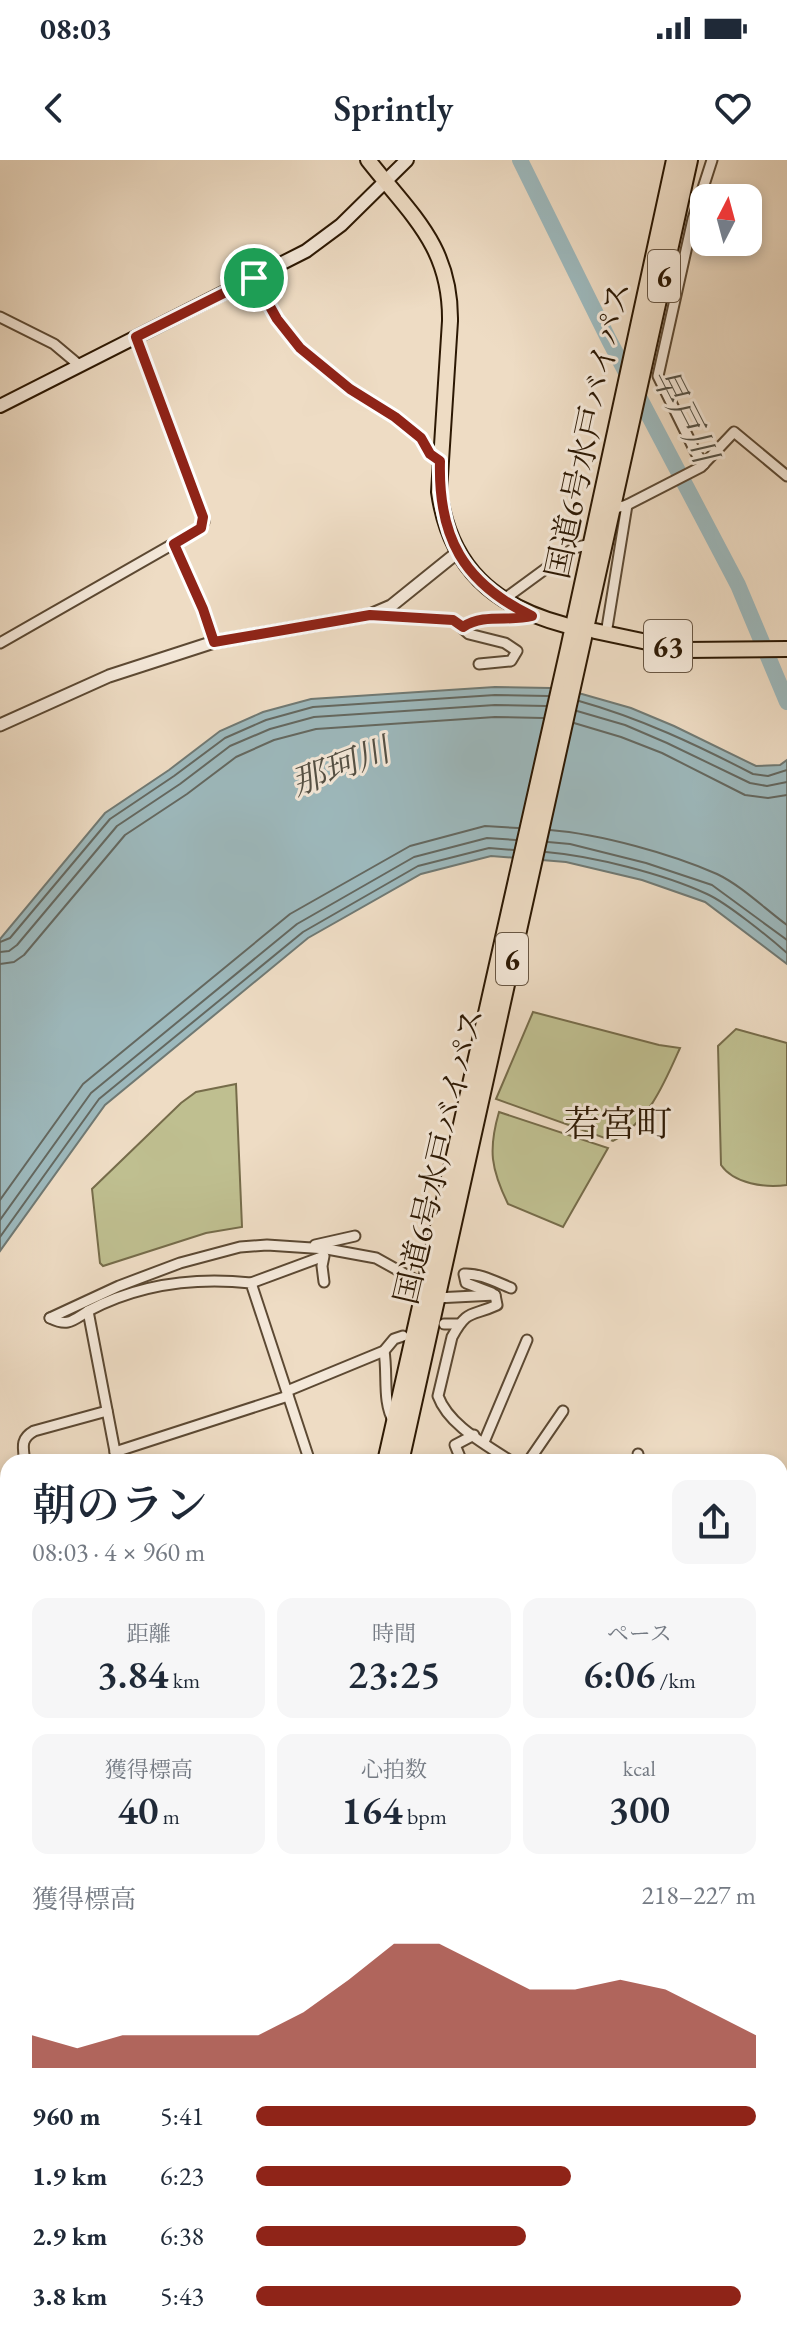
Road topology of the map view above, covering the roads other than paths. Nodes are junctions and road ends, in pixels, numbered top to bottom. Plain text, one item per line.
1 (368, 160) edge
2 (407, 160) edge
3 (673, 160) edge
4 (690, 160) edge
5 (712, 160) edge
6 (385, 181) junction
7 (254, 278) junction
8 (0, 317) edge
9 (136, 337) junction
10 (79, 365) junction
11 (0, 406) edge
12 (440, 461) junction
13 (703, 466) junction
14 (787, 476) edge
15 (619, 507) junction
16 (174, 544) junction
17 (591, 544) junction
18 (458, 552) junction
19 (503, 600) junction
20 (370, 615) junction
21 (532, 616) junction
22 (565, 625) dead end
23 (463, 627) junction
24 (600, 632) joint
25 (214, 642) junction
26 (0, 643) edge
27 (787, 649) edge
28 (575, 650) junction
29 (479, 664) dead end
30 (0, 725) edge
31 (355, 1236) dead end
32 (310, 1247) junction
33 (326, 1252) junction
34 (324, 1282) dead end
35 (251, 1283) junction
36 (511, 1288) dead end
37 (431, 1293) junction
38 (495, 1295) junction
39 (88, 1311) junction
40 (444, 1324) dead end
41 (459, 1324) junction
42 (403, 1336) dead end
43 (527, 1340) dead end
44 (384, 1351) junction
45 (287, 1393) junction
46 (107, 1411) junction
47 (563, 1411) dead end
48 (394, 1422) junction
49 (474, 1435) junction
50 (484, 1442) junction
51 (24, 1454) edge
52 (115, 1454) edge
53 (124, 1454) edge
54 (307, 1454) edge
55 (388, 1454) edge
56 (401, 1454) edge
57 (459, 1454) edge
58 (501, 1454) edge
59 (533, 1454) edge

1 - 6 main road
2 - 6 main road
3 - 17 highway, 国道6号水戸バイパス / 6
4 - 15 highway, 国道6号水戸バイパス / 6
5 - 13 street
6 - 7 main road
6 - 12 main road
7 - 9 main road
7 - 12 street
8 - 10 street
9 - 10 main road
9 - 16 street
10 - 11 main road
12 - 18 main road
13 - 14 street
13 - 15 street
15 - 24 street
15 - 28 highway, 国道6号水戸バイパス / 6
16 - 25 street
16 - 26 street
17 - 19 street
17 - 28 highway, 国道6号水戸バイパス / 6
18 - 19 main road
18 - 20 street
19 - 21 main road
20 - 23 street
20 - 25 street
21 - 22 main road
21 - 23 street
23 - 29 street
24 - 27 main road, 63
25 - 30 street
28 - 37 highway, 国道6号水戸バイパス / 6
31 - 32 street
32 - 33 street
32 - 39 street
33 - 34 street
33 - 35 street
33 - 37 street
35 - 39 street
35 - 45 street
36 - 38 street
37 - 38 street
37 - 48 highway, 国道6号水戸バイパス / 6
37 - 56 highway, 国道6号水戸バイパス / 6
38 - 41 street
39 - 46 street
40 - 41 street
41 - 49 street
42 - 44 street
43 - 50 street
44 - 45 street
44 - 48 street
45 - 53 street
45 - 54 street
46 - 51 street
46 - 52 street
47 - 59 street
48 - 55 highway, 国道6号水戸バイパス / 6
49 - 50 street
49 - 57 street
50 - 58 street

